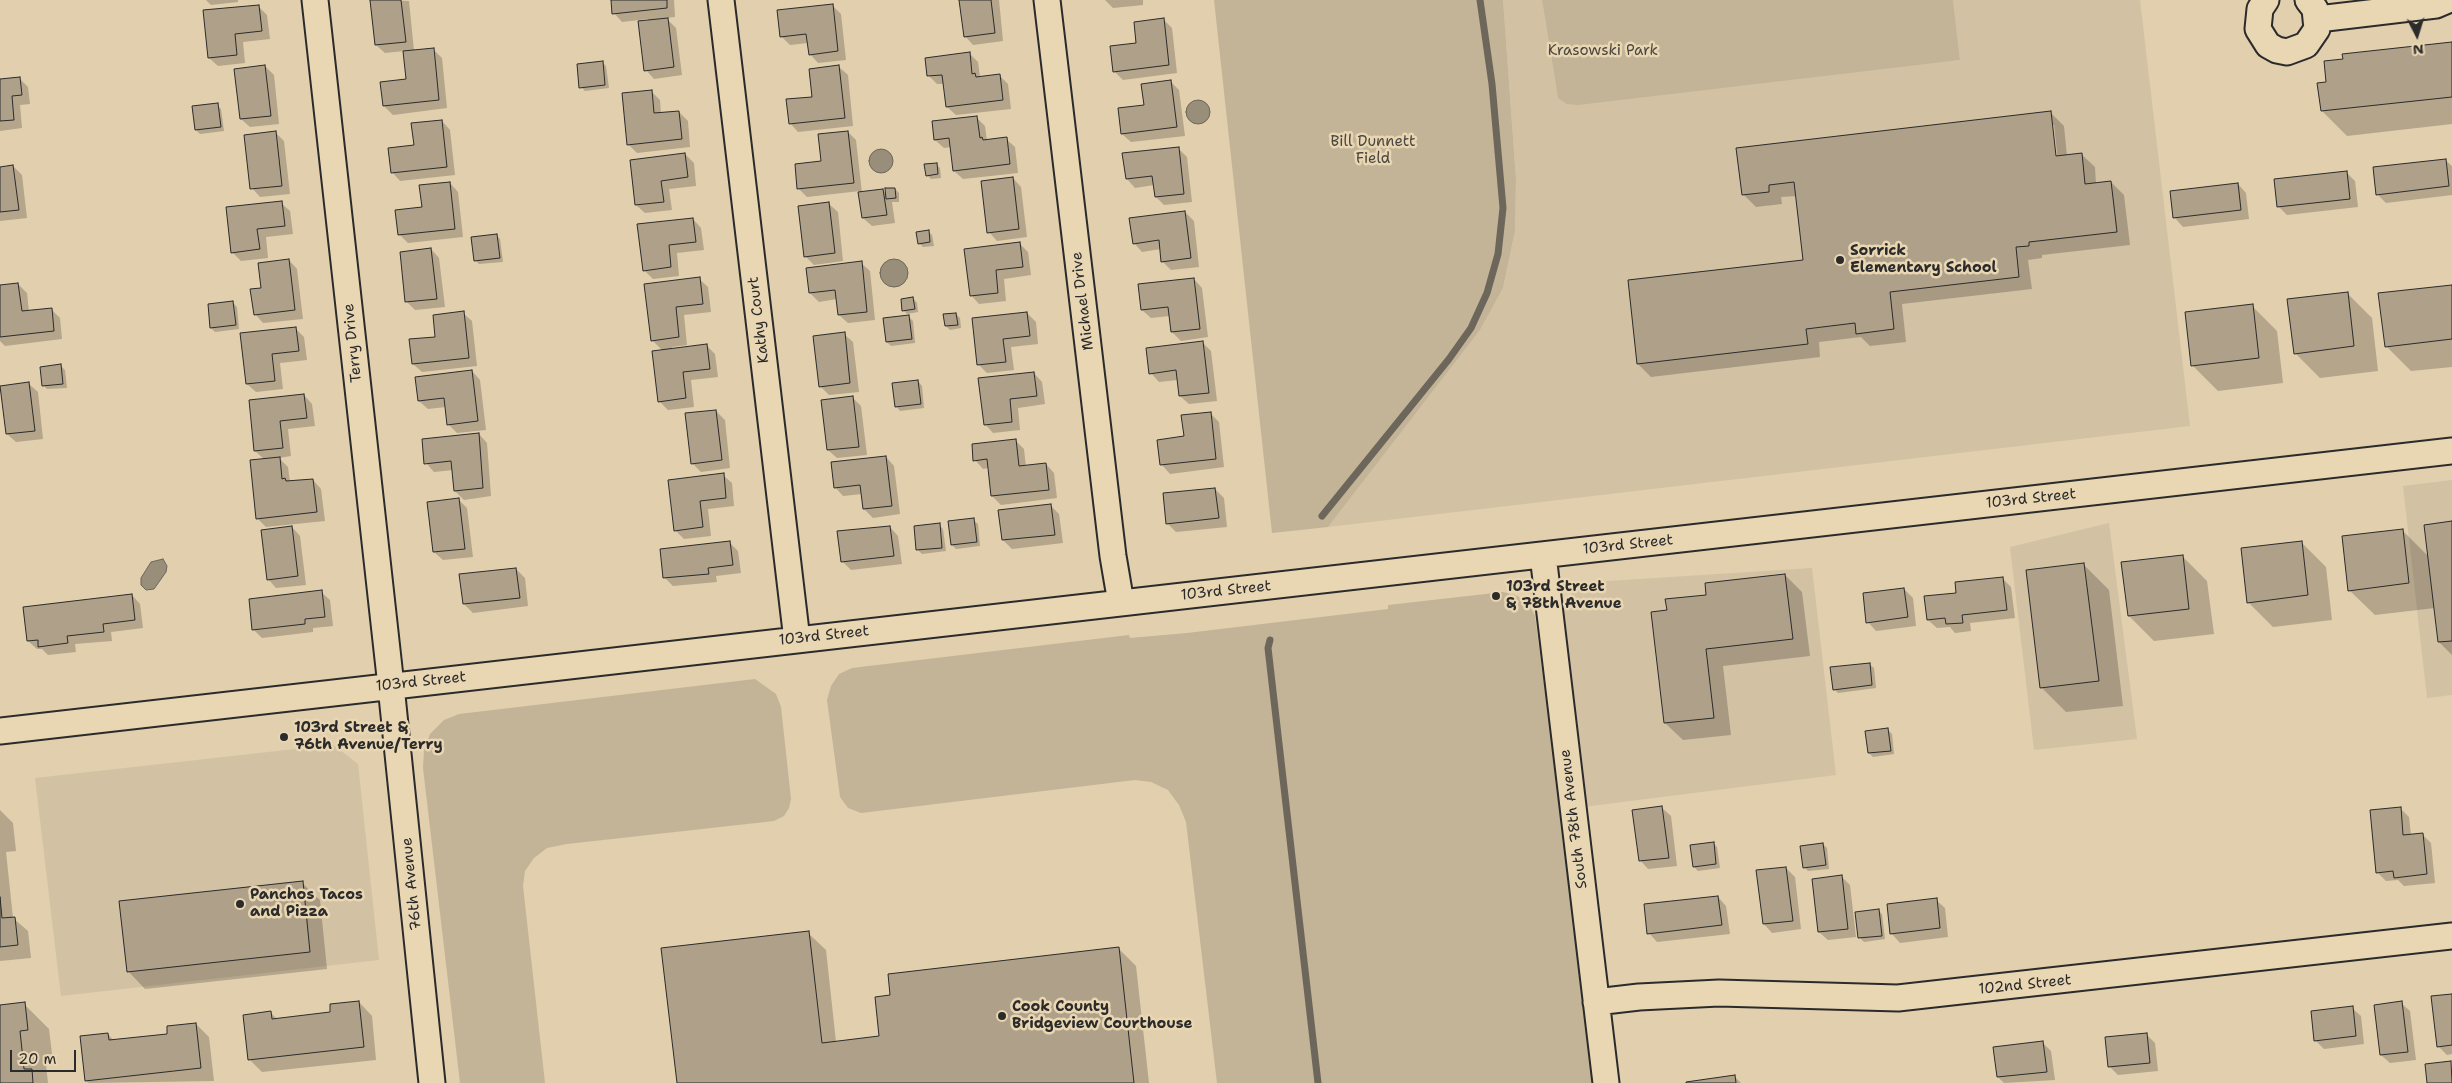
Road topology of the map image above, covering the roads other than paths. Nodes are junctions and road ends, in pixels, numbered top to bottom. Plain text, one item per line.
1 (315, 0) edge
2 (721, 0) edge
3 (1048, 0) edge
4 (2266, 0) edge
5 (2448, 0) edge
6 (2313, 9) edge
7 (2452, 451) edge
8 (1543, 555) junction
9 (1121, 602) junction
10 (797, 640) junction
11 (391, 686) junction
12 (0, 731) edge
13 (2452, 936) edge
14 (1596, 1002) junction
15 (432, 1083) edge
16 (1606, 1083) edge

1 - 11 street, Terry Drive
2 - 10 street, Kathy Court
3 - 9 street, Michael Drive
4 - 6 street
5 - 6 street
7 - 8 street, 103rd Street
8 - 9 street, 103rd Street
8 - 14 street, South 78th Avenue
9 - 10 street, 103rd Street
10 - 11 street, 103rd Street
11 - 12 street, 103rd Street
11 - 15 street, 76th Avenue
13 - 14 street, 102nd Street
14 - 16 street, South 78th Avenue

